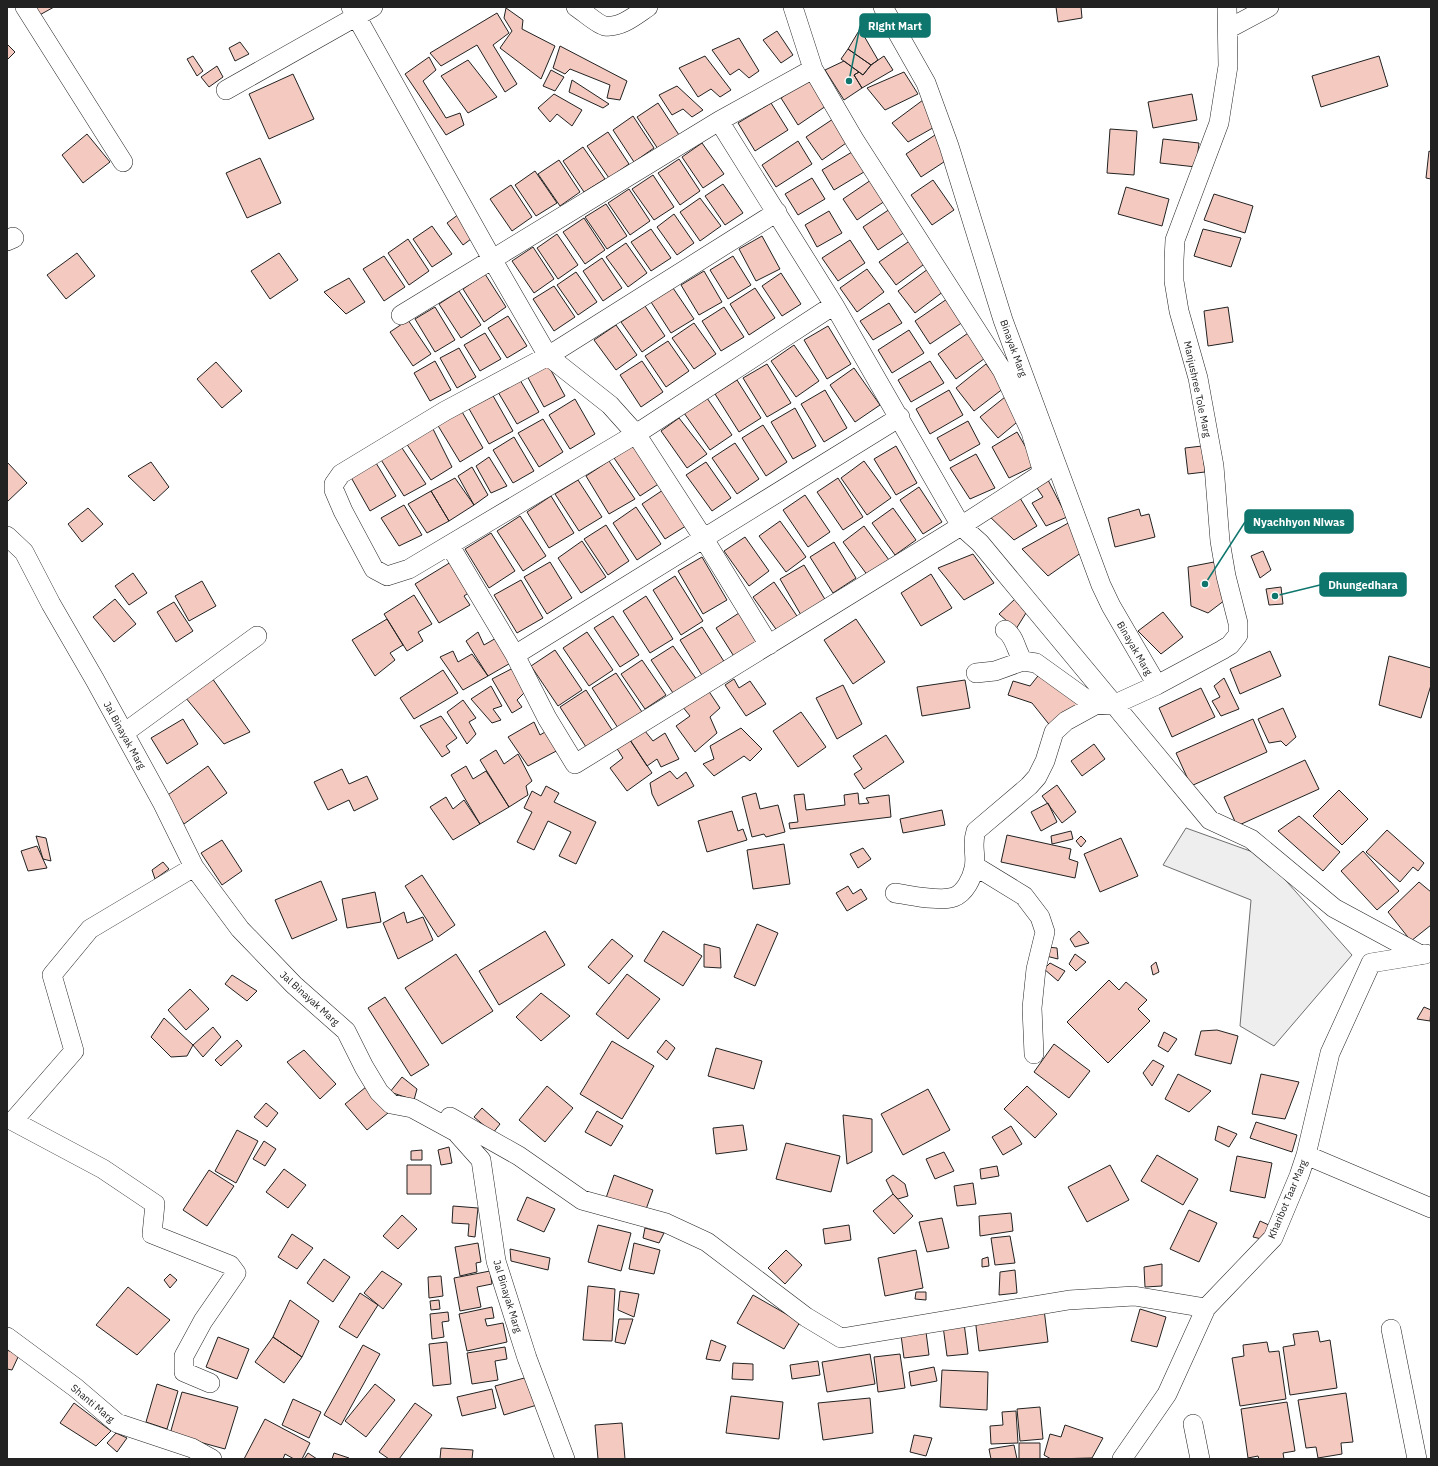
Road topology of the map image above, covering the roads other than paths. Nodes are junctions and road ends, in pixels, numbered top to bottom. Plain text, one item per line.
1 (25, 7) edge
2 (373, 7) edge
3 (576, 7) edge
4 (648, 7) edge
5 (793, 7) edge
6 (883, 7) edge
7 (1227, 7) edge
8 (1269, 7) edge
9 (354, 12) edge
10 (1228, 29) junction
11 (813, 69) junction
12 (226, 90) dead end
13 (720, 121) junction
14 (123, 162) dead end
15 (776, 212) junction
16 (492, 259) junction
17 (834, 305) junction
18 (401, 315) dead end
19 (548, 356) junction
20 (900, 417) junction
21 (636, 434) junction
22 (961, 526) junction
23 (7, 536) edge
24 (704, 539) junction
25 (450, 546) junction
26 (1005, 630) dead end
27 (257, 636) dead end
28 (769, 645) junction
29 (515, 655) junction
30 (1022, 661) junction
31 (976, 672) dead end
32 (1157, 686) junction
33 (1105, 704) junction
34 (124, 733) junction
35 (975, 866) junction
36 (194, 867) junction
37 (895, 893) dead end
38 (1426, 954) edge
39 (1034, 1054) dead end
40 (412, 1108) junction
41 (1306, 1155) junction
42 (1431, 1208) edge
43 (1206, 1308) junction
44 (1391, 1329) dead end
45 (7, 1337) edge
46 (210, 1383) dead end
47 (1193, 1424) dead end
48 (212, 1459) edge
49 (565, 1459) edge
50 (1122, 1459) edge
51 (1200, 1459) edge
52 (1417, 1459) edge

1 - 14 street
2 - 9 street
3 - 4 street
5 - 11 street
6 - 32 street, Binayak Marg
7 - 10 street, Manjushree Tole Marg
8 - 10 street
9 - 12 street
9 - 16 street
10 - 32 street, Manjushree Tole Marg
11 - 13 street
11 - 22 street
13 - 15 street
13 - 16 street
15 - 17 street
15 - 19 street
16 - 18 street
16 - 19 street
17 - 20 street
17 - 21 street
19 - 21 street
19 - 25 street
20 - 22 street
20 - 24 street
21 - 24 street
21 - 25 street
22 - 28 street
22 - 33 street
23 - 34 street, Jal Binayak Marg
24 - 28 street
24 - 29 street
25 - 29 street
26 - 30 street
27 - 34 street
28 - 29 street
30 - 31 street
30 - 33 street
32 - 33 street, Manjushree Tole Marg
33 - 35 street, Manjushree Tole Marg
33 - 38 street
34 - 36 street, Jal Binayak Marg
35 - 37 street
35 - 39 street
36 - 40 street, Jal Binayak Marg
36 - 46 street
38 - 41 street, Kharibot Taar Marg
40 - 43 street
40 - 49 street, Jal Binayak Marg
41 - 42 street
41 - 43 street, Kharibot Taar Marg
43 - 50 street, Kharibot Taar Marg
44 - 52 street
45 - 48 street, Shanti Marg
47 - 51 street

